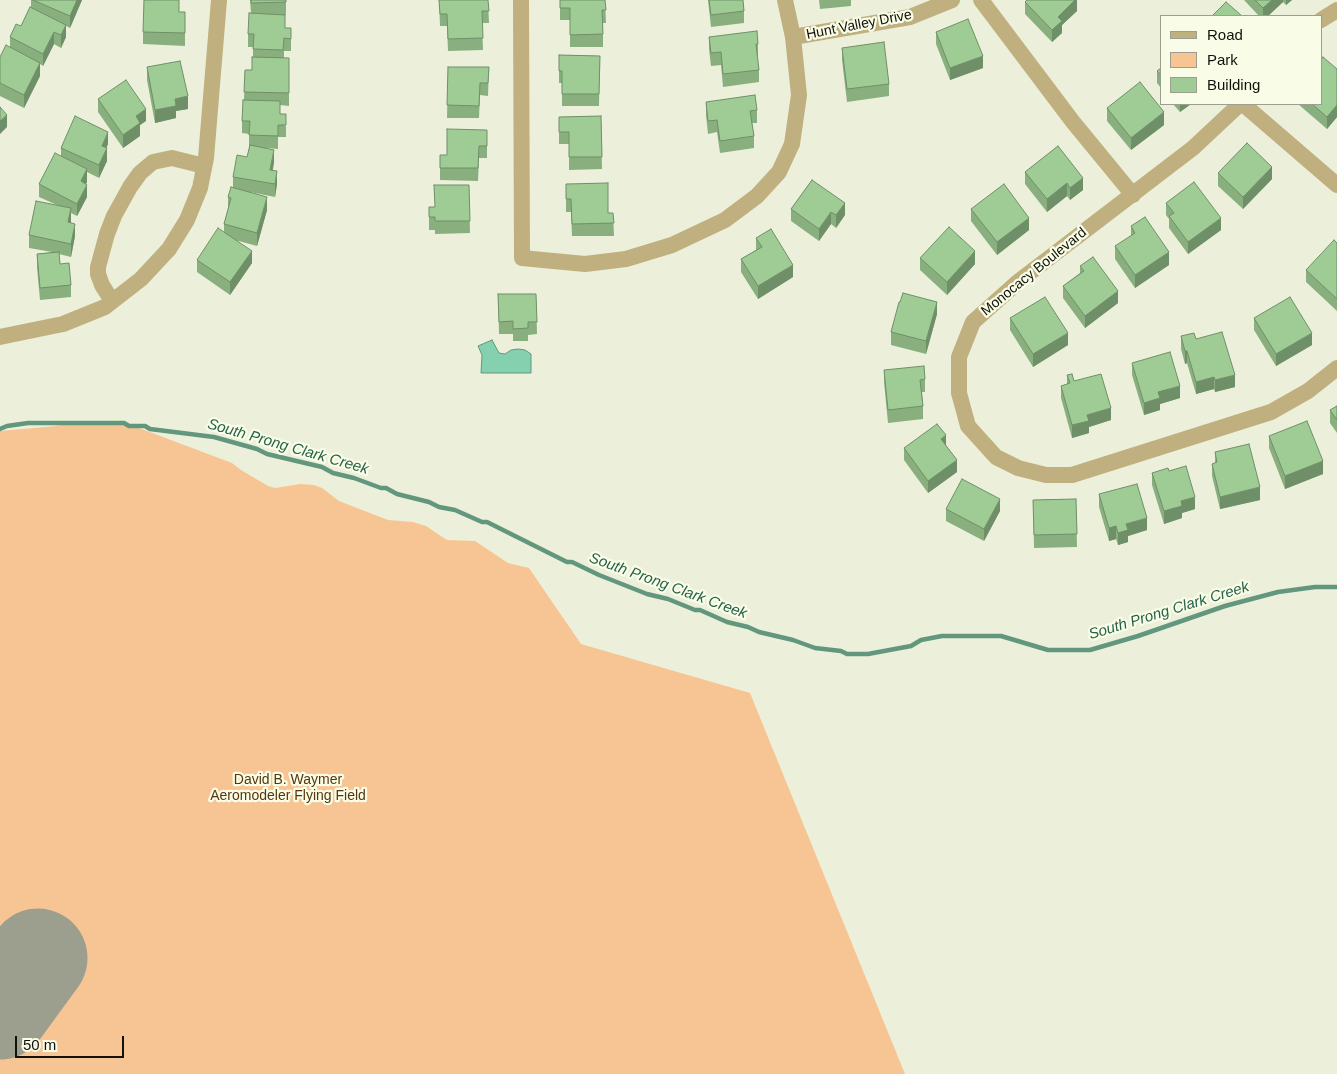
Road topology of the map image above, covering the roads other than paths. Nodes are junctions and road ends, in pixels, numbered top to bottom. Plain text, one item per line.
1 (218, 0) edge
2 (521, 0) edge
3 (785, 0) edge
4 (952, 0) edge
5 (981, 0) edge
6 (1337, 10) edge
7 (1322, 19) edge
8 (793, 37) junction
9 (1241, 105) edge
10 (1243, 105) edge
11 (204, 166) junction
12 (1337, 185) edge
13 (1133, 195) junction
14 (112, 301) junction
15 (0, 337) edge
16 (1337, 368) edge

1 - 11 street
2 - 8 street
3 - 8 street
4 - 8 street, Hunt Valley Drive
5 - 13 street
6 - 7 street
9 - 13 street, Monocacy Boulevard
10 - 12 street, Monocacy Boulevard
11 - 14 street
11 - 14 street
13 - 16 street, Monocacy Boulevard
14 - 15 street

